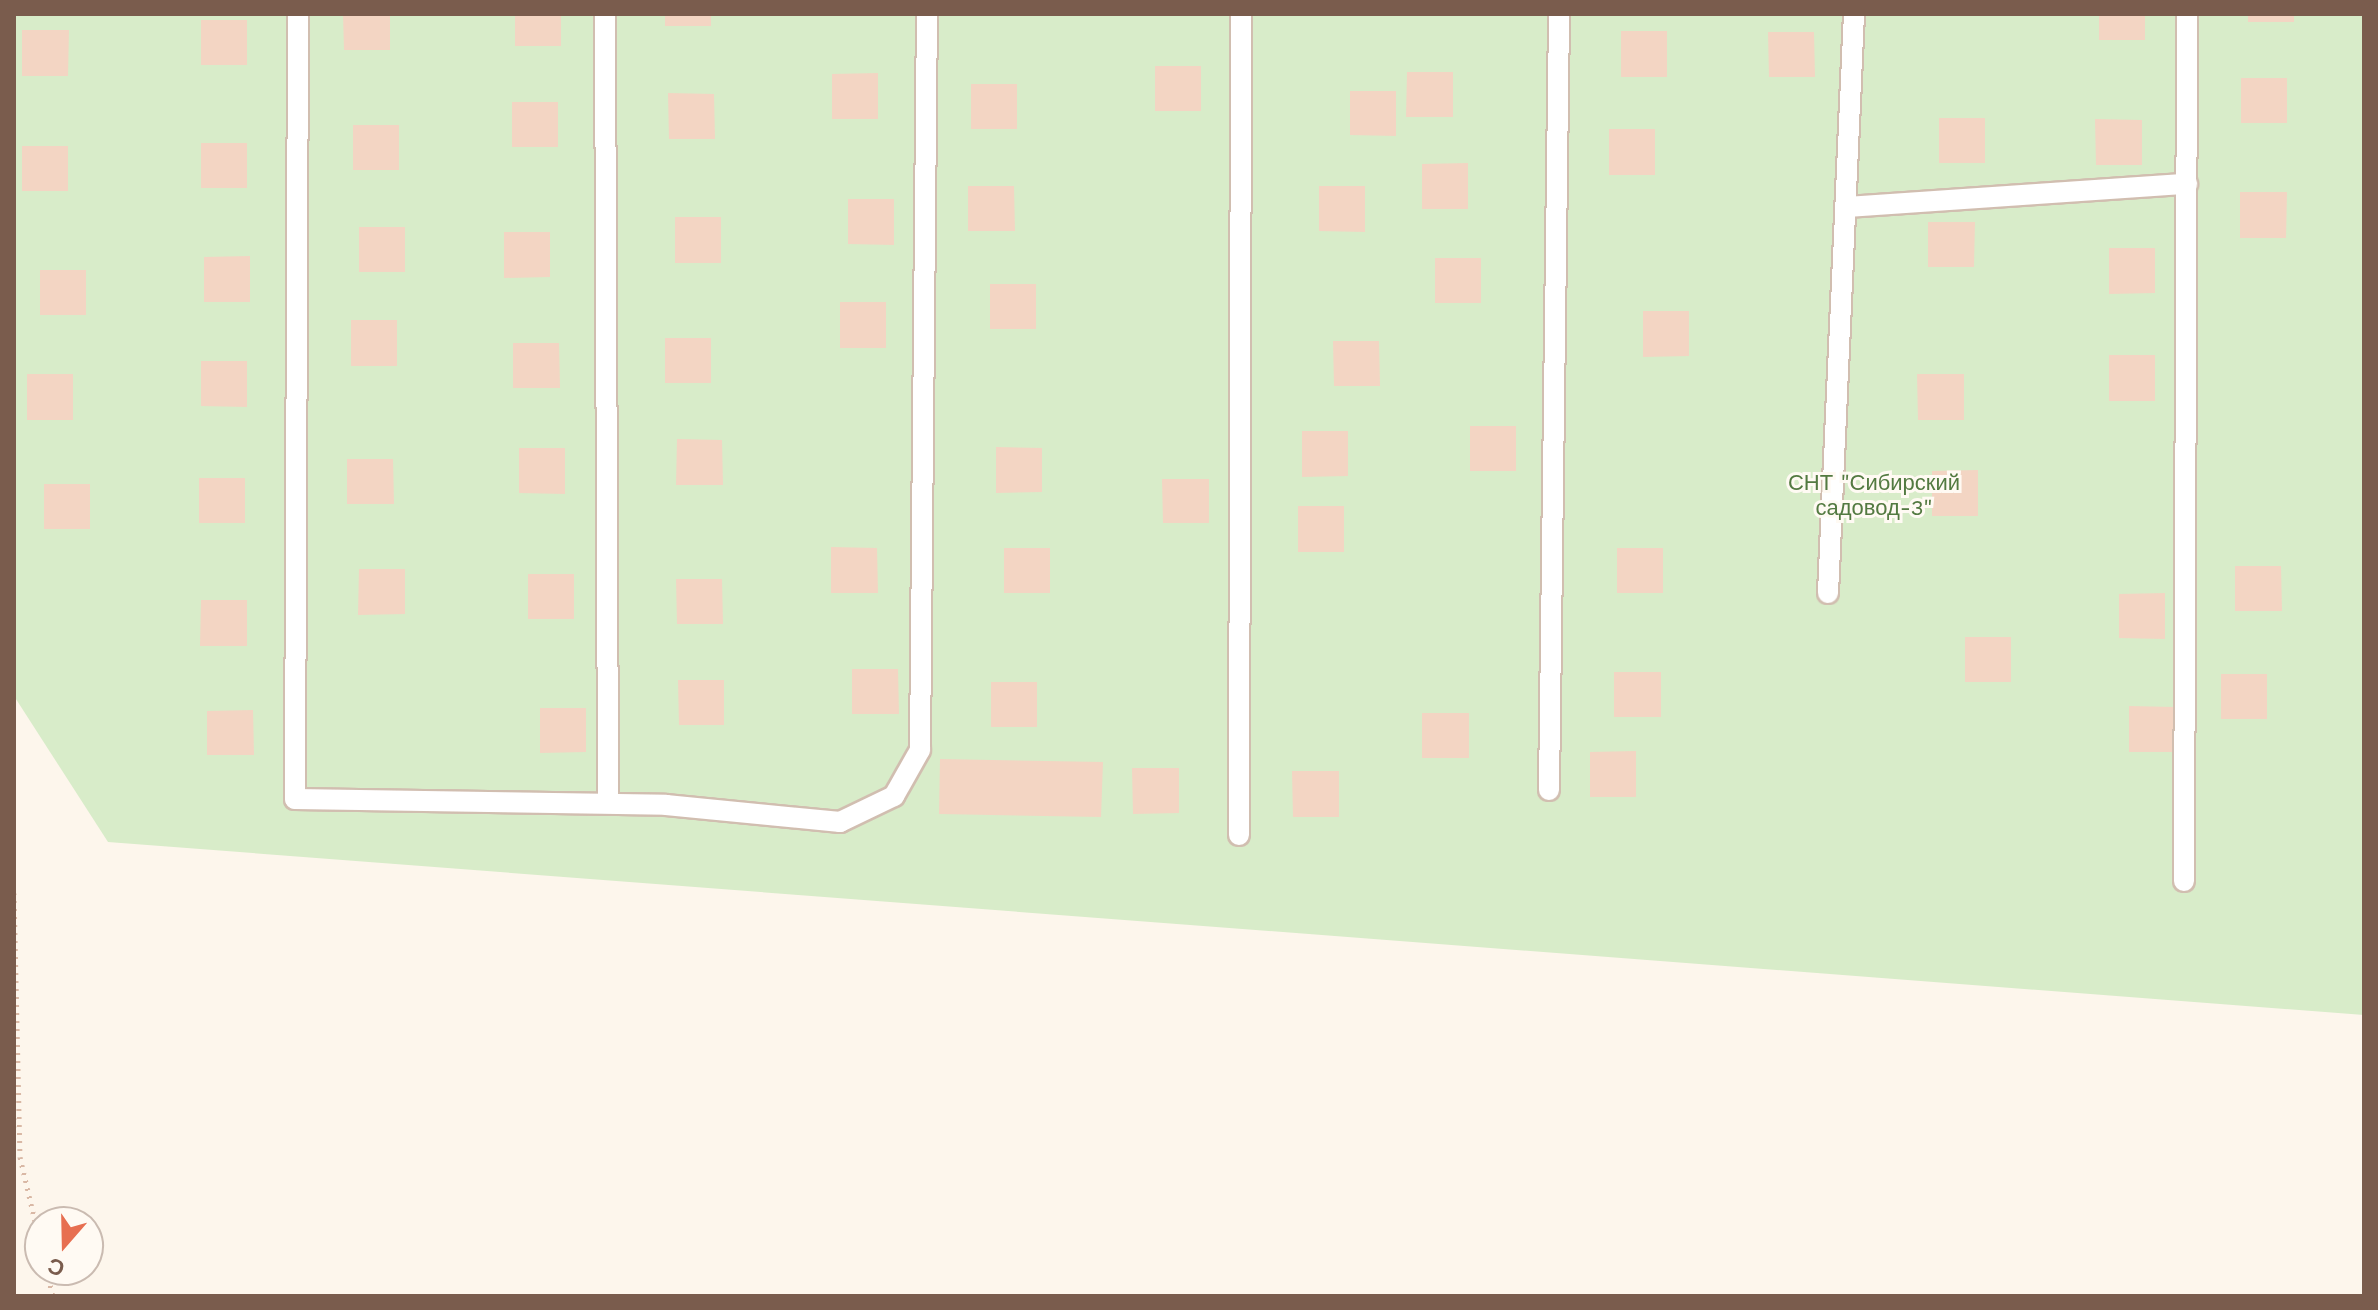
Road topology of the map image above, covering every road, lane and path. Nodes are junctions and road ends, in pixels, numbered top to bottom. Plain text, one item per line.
1 (298, 14) edge
2 (605, 14) edge
3 (927, 14) edge
4 (1241, 14) edge
5 (1559, 14) edge
6 (1854, 14) edge
7 (2187, 14) edge
8 (2187, 184) junction
9 (1846, 207) junction
10 (1828, 593) dead end
11 (1549, 790) dead end
12 (608, 803) junction
13 (1239, 835) dead end
14 (2184, 881) dead end
15 (14, 893) edge
16 (32, 1206) edge

1 - 12 lane
2 - 12 lane
3 - 12 lane
4 - 13 lane
5 - 11 lane
6 - 9 lane
7 - 8 lane
8 - 9 lane
8 - 14 lane
9 - 10 lane
15 - 16 path

